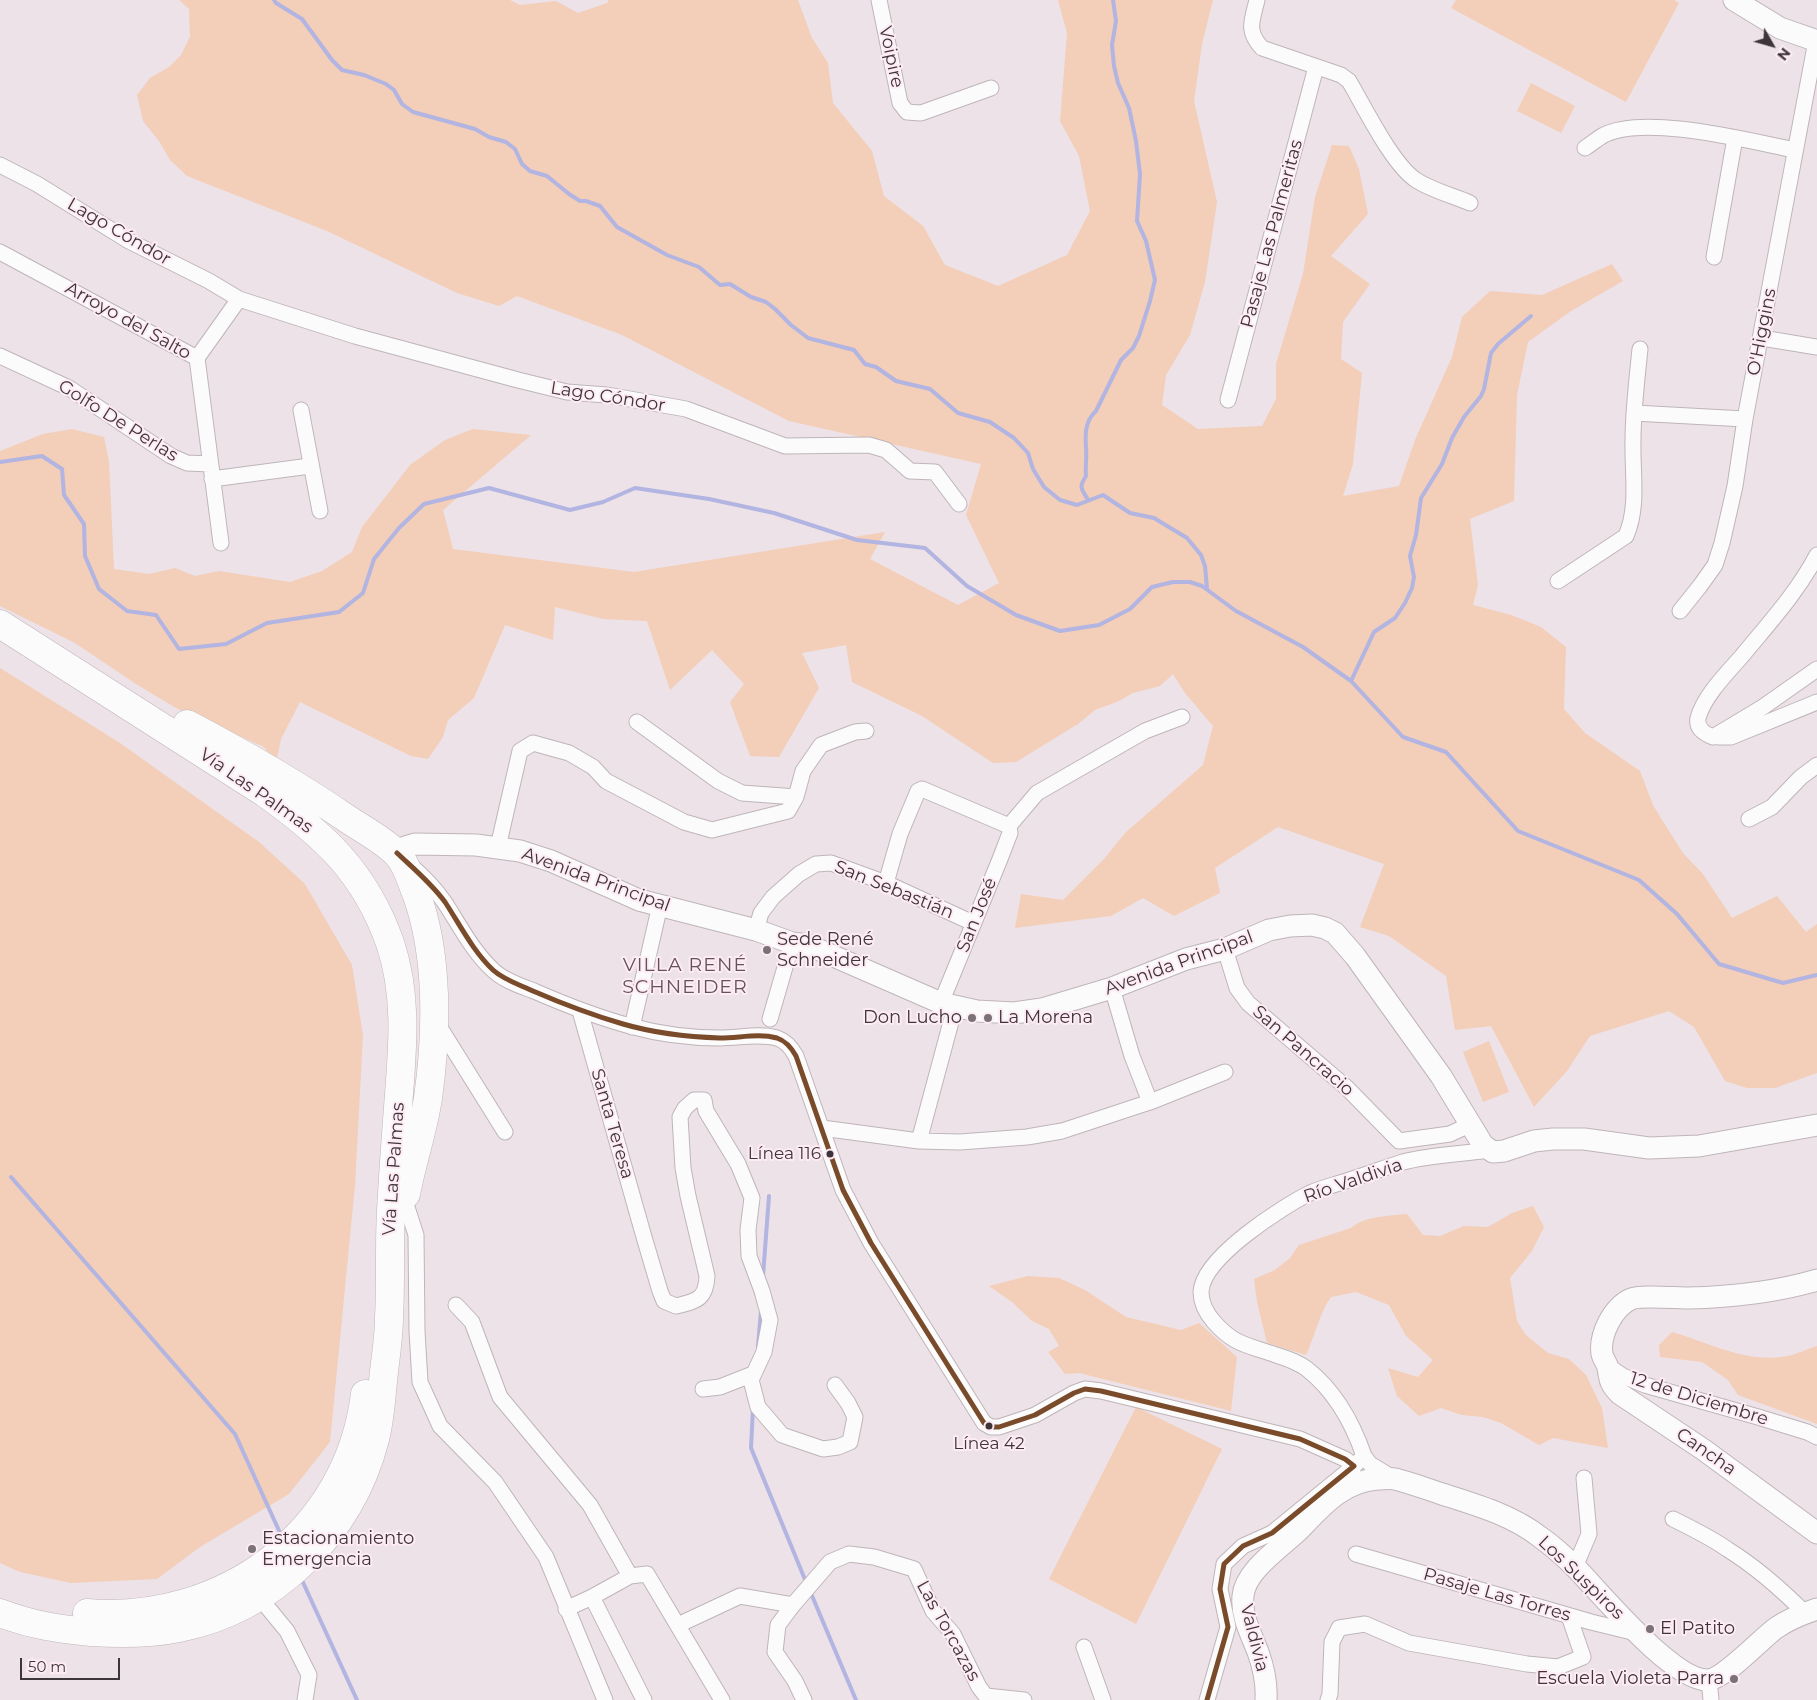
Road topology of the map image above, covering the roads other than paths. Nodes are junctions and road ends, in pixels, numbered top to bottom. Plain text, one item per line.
1 (879, 0) edge
2 (1257, 0) edge
3 (1734, 0) edge
4 (1816, 41) edge
5 (1316, 67) junction
6 (991, 88) dead end
7 (1735, 138) junction
8 (1585, 148) dead end
9 (1795, 150) junction
10 (0, 165) edge
11 (1470, 203) dead end
12 (0, 252) edge
13 (1714, 256) dead end
14 (239, 299) junction
15 (1762, 338) junction
16 (1817, 348) edge
17 (1640, 349) dead end
18 (0, 356) edge
19 (197, 358) junction
20 (1228, 400) dead end
21 (301, 410) dead end
22 (1634, 413) junction
23 (1745, 419) junction
24 (210, 464) junction
25 (310, 466) junction
26 (212, 479) junction
27 (959, 504) dead end
28 (320, 511) dead end
29 (221, 543) dead end
30 (1817, 555) edge
31 (1558, 581) dead end
32 (1680, 611) dead end
33 (0, 624) edge
34 (0, 640) edge
35 (39, 648) junction
36 (1817, 669) edge
37 (1817, 702) edge
38 (1182, 717) dead end
39 (637, 722) dead end
40 (866, 730) dead end
41 (1713, 737) junction
42 (1817, 766) edge
43 (796, 797) junction
44 (1749, 818) dead end
45 (1009, 826) junction
46 (498, 847) junction
47 (397, 853) junction
48 (886, 884) junction
49 (660, 906) junction
50 (973, 923) junction
51 (756, 930) junction
52 (792, 943) junction
53 (1225, 949) junction
54 (1112, 988) junction
55 (948, 1005) junction
56 (580, 1011) junction
57 (433, 1018) junction
58 (770, 1018) dead end
59 (632, 1027) junction
60 (1225, 1072) dead end
61 (1150, 1102) junction
62 (1471, 1124) junction
63 (1817, 1125) edge
64 (822, 1128) junction
65 (505, 1132) dead end
66 (919, 1141) junction
67 (1489, 1150) junction
68 (405, 1201) junction
69 (1817, 1280) edge
70 (456, 1305) dead end
71 (390, 1317) junction
72 (1608, 1366) junction
73 (753, 1374) junction
74 (835, 1385) dead end
75 (703, 1390) dead end
76 (1817, 1437) edge
77 (1359, 1461) junction
78 (1393, 1478) junction
79 (1584, 1478) dead end
80 (1348, 1486) junction
81 (1673, 1518) dead end
82 (1817, 1532) edge
83 (1356, 1554) dead end
84 (1575, 1567) junction
85 (630, 1576) junction
86 (0, 1595) edge
87 (259, 1597) junction
88 (592, 1597) junction
89 (793, 1605) junction
90 (566, 1609) junction
91 (1811, 1611) edge
92 (0, 1613) edge
93 (1569, 1616) junction
94 (678, 1625) junction
95 (1638, 1633) junction
96 (1084, 1647) dead end
97 (1710, 1690) edge
98 (304, 1700) edge
99 (605, 1700) edge
100 (644, 1700) edge
101 (722, 1700) edge
102 (804, 1700) edge
103 (1024, 1700) edge
104 (1103, 1700) edge
105 (1207, 1700) edge
106 (1266, 1700) edge
107 (1328, 1700) edge

1 - 6 street, Voipire
2 - 5 street
3 - 4 street
4 - 9 street, O'Higgins
5 - 11 street
5 - 20 street, Pasaje Las Palmeritas
7 - 8 street
7 - 9 street
7 - 13 street
9 - 15 street, O'Higgins
10 - 14 street, Lago Cóndor
12 - 19 street, Arroyo del Salto
14 - 19 street
14 - 27 street, Lago Cóndor
15 - 16 street
15 - 23 street, O'Higgins
17 - 22 street
18 - 24 street, Golfo De Perlas
19 - 24 street, Arroyo del Salto
21 - 25 street
22 - 23 street
22 - 31 street
23 - 32 street, O'Higgins
24 - 26 street, Arroyo del Salto
25 - 26 street
25 - 28 street
26 - 29 street, Arroyo del Salto
30 - 41 street
33 - 35 highway, Vía Las Palmas
34 - 86 highway, Vía Las Palmas
35 - 47 highway
35 - 71 highway, Vía Las Palmas
36 - 41 street
37 - 41 street
38 - 45 street
39 - 43 street
40 - 43 street
42 - 44 street
43 - 46 street
45 - 48 street
45 - 50 street, San José
46 - 47 street, Avenida Principal
46 - 49 street, Avenida Principal
47 - 56 street
47 - 57 highway
48 - 50 street, San Sebastián
48 - 51 street, San Sebastián
49 - 51 street, Avenida Principal
49 - 59 street
50 - 55 street, San José
51 - 52 street, Avenida Principal
52 - 55 street, Avenida Principal
52 - 58 street
53 - 54 street, Avenida Principal
53 - 62 street, San Pancracio
53 - 62 street, Avenida Principal
54 - 55 street, Avenida Principal
54 - 61 street
55 - 66 street, San José
56 - 59 street
56 - 73 street, Santa Teresa
57 - 65 street
57 - 68 highway
59 - 64 street
60 - 61 street
61 - 66 street
62 - 67 street, Avenida Principal
63 - 67 street
64 - 66 street
64 - 77 street
67 - 77 street, Río Valdivia
68 - 71 highway
68 - 90 street
69 - 72 street, 12 de Diciembre
70 - 85 street
71 - 87 highway, Vía Las Palmas
72 - 76 street, 12 de Diciembre
72 - 82 street, Cancha
73 - 74 street
73 - 75 street
77 - 78 street, Río Valdivia
77 - 80 street
77 - 105 street
78 - 80 street, Valdivia
78 - 84 street, Los Suspiros
79 - 84 street
80 - 106 street, Valdivia
81 - 91 street
83 - 93 street, Pasaje Las Torres
84 - 95 street, Los Suspiros
85 - 88 street
85 - 94 street
87 - 92 highway, Vía Las Palmas
87 - 98 street
88 - 90 street
88 - 100 street
89 - 94 street
89 - 102 street, Las Torcazas
89 - 103 street, Las Torcazas
90 - 99 street
91 - 97 street
93 - 95 street, Pasaje Las Torres
93 - 107 street
94 - 101 street
95 - 97 street, Los Suspiros
96 - 104 street

